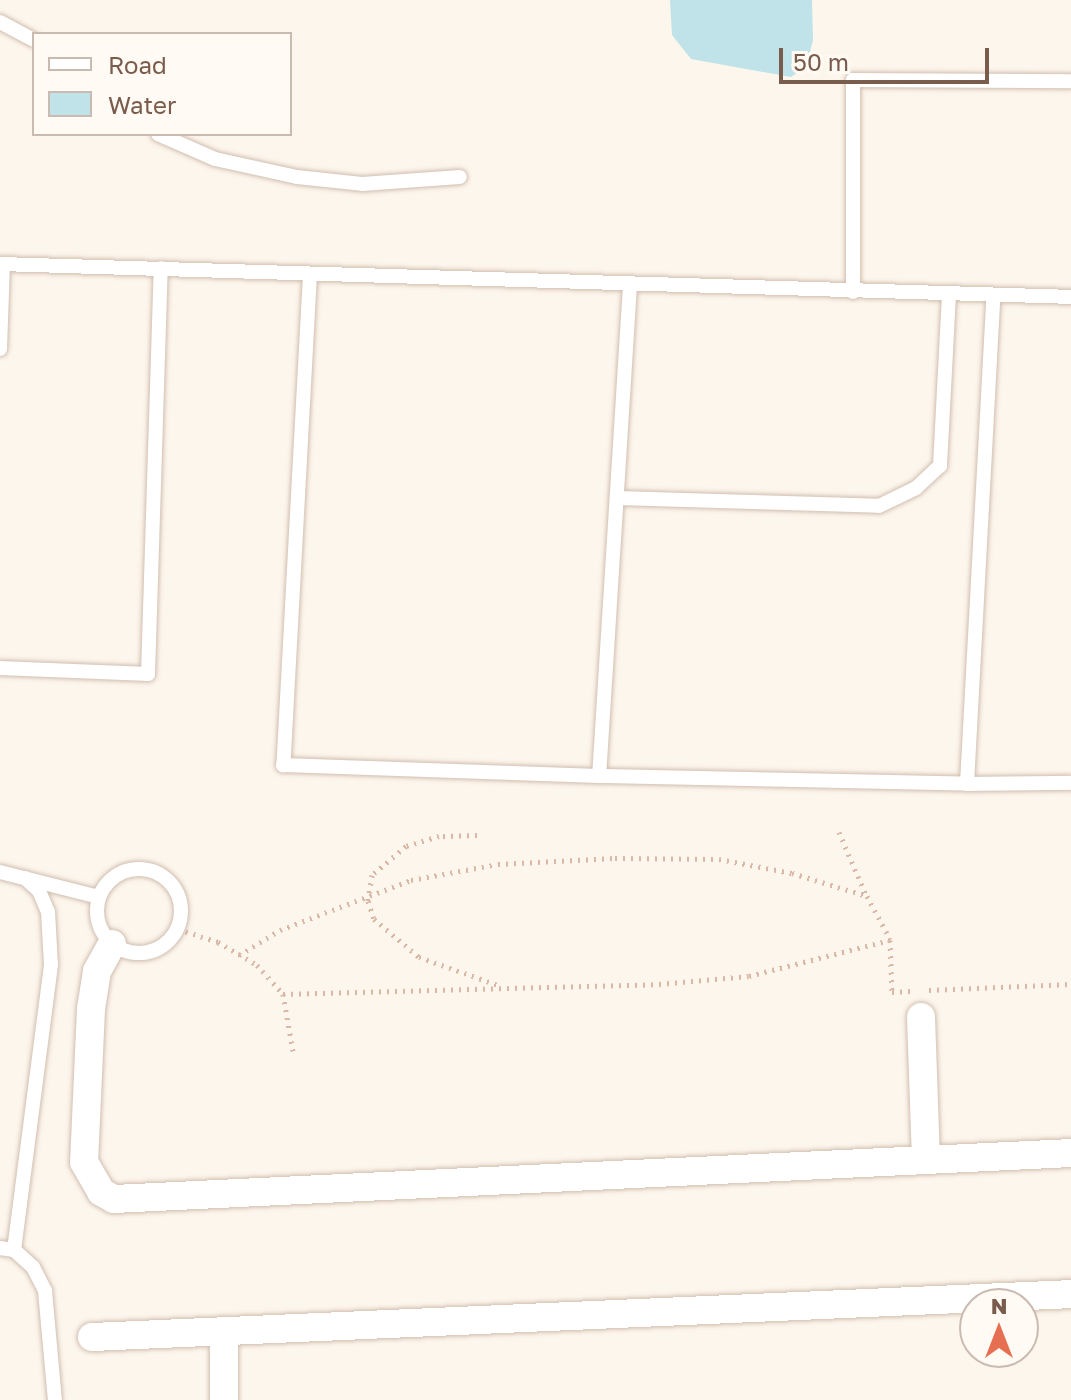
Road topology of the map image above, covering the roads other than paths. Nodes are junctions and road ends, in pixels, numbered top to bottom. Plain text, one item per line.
1 (0, 22) edge
2 (32, 39) edge
3 (1071, 81) edge
4 (163, 136) edge
5 (460, 177) dead end
6 (2, 264) edge
7 (161, 268) junction
8 (310, 274) junction
9 (630, 285) junction
10 (853, 292) junction
11 (949, 295) junction
12 (993, 297) junction
13 (1071, 297) edge
14 (0, 349) edge
15 (617, 498) junction
16 (0, 668) edge
17 (599, 776) junction
18 (1071, 783) edge
19 (967, 784) junction
20 (0, 872) edge
21 (25, 878) junction
22 (99, 897) junction
23 (112, 944) junction
24 (921, 1017) dead end
25 (1071, 1153) edge
26 (926, 1160) junction
27 (7, 1249) edge
28 (1071, 1294) edge
29 (224, 1333) junction
30 (92, 1337) dead end
31 (55, 1400) edge
32 (224, 1400) edge

1 - 2 lane
3 - 10 lane
4 - 5 lane
6 - 7 lane
6 - 14 lane
7 - 8 lane
7 - 16 lane
8 - 9 lane
8 - 17 lane
9 - 10 lane
9 - 15 lane
10 - 11 lane
11 - 12 lane
11 - 15 lane
12 - 13 lane
12 - 19 lane
15 - 17 lane
17 - 19 lane
18 - 19 lane
20 - 21 lane
21 - 22 lane
21 - 27 lane
22 - 23 lane
22 - 23 lane
23 - 26 street
24 - 26 street
25 - 26 street
27 - 31 lane
28 - 29 street
29 - 30 street
29 - 32 street

